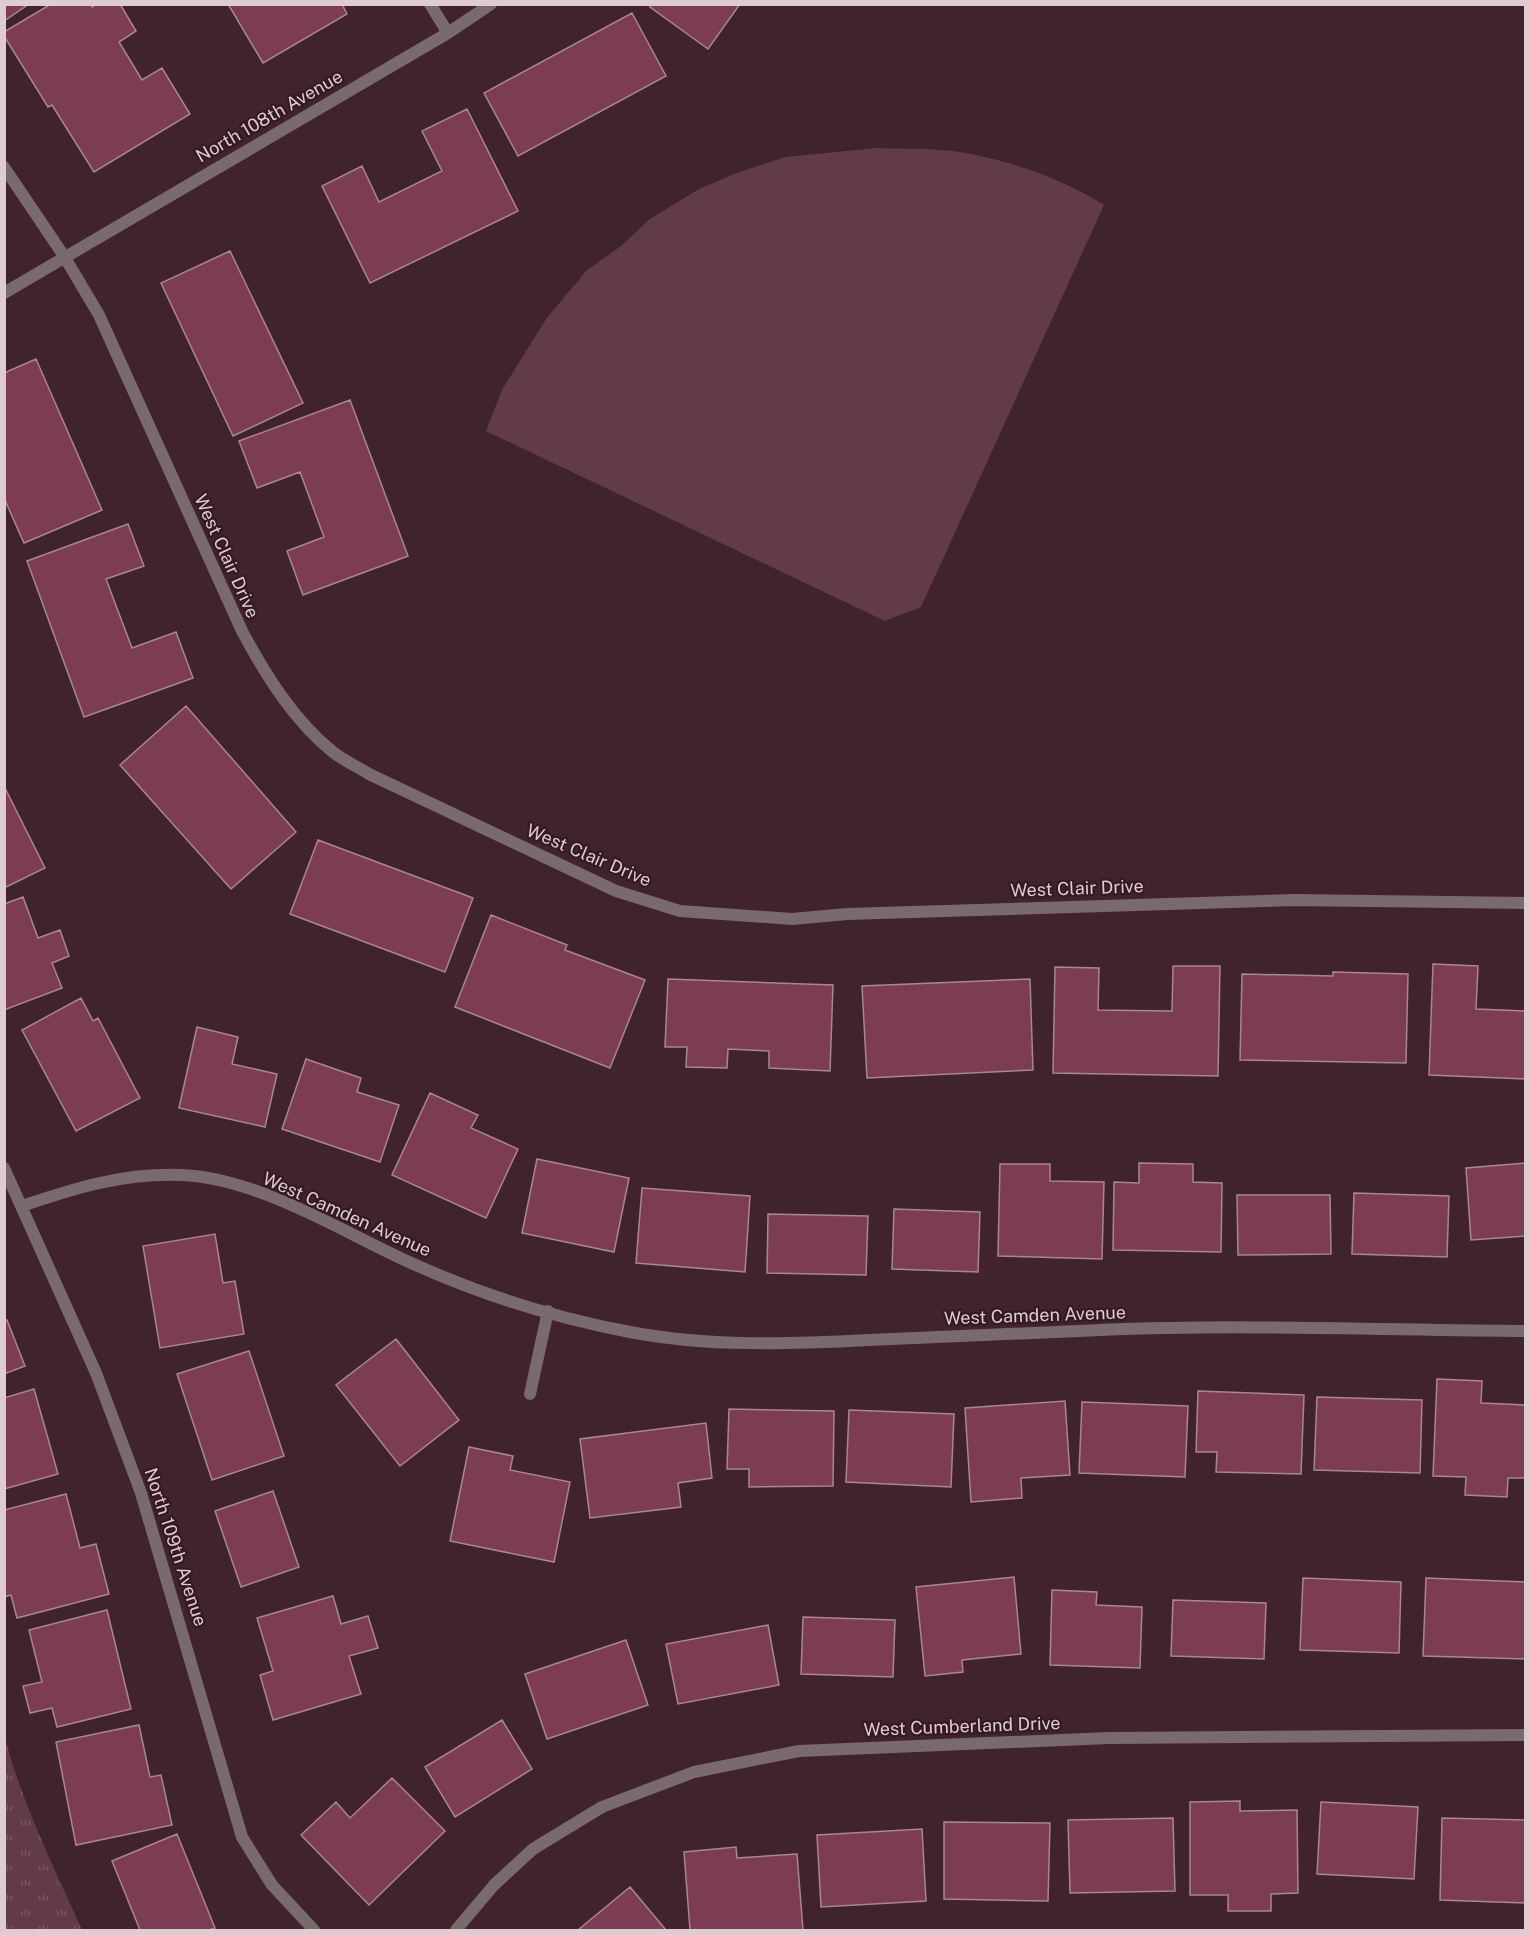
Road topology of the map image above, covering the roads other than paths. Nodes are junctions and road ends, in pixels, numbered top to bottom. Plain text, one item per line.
1 (430, 4) edge
2 (491, 4) edge
3 (448, 33) junction
4 (4, 167) edge
5 (64, 256) junction
6 (4, 293) edge
7 (1526, 903) edge
8 (4, 1168) edge
9 (22, 1206) junction
10 (548, 1311) junction
11 (1526, 1331) edge
12 (530, 1394) dead end
13 (1526, 1735) edge
14 (314, 1930) edge
15 (456, 1930) edge

1 - 3 street
2 - 3 street, North 108th Avenue
3 - 5 street, North 108th Avenue
4 - 5 street, West Clair Drive
5 - 6 street, North 108th Avenue
5 - 7 street, West Clair Drive
8 - 9 street, North 109th Avenue
9 - 10 street, West Camden Avenue
9 - 14 street, North 109th Avenue
10 - 11 street, West Camden Avenue
10 - 12 street
13 - 15 street, West Cumberland Drive

